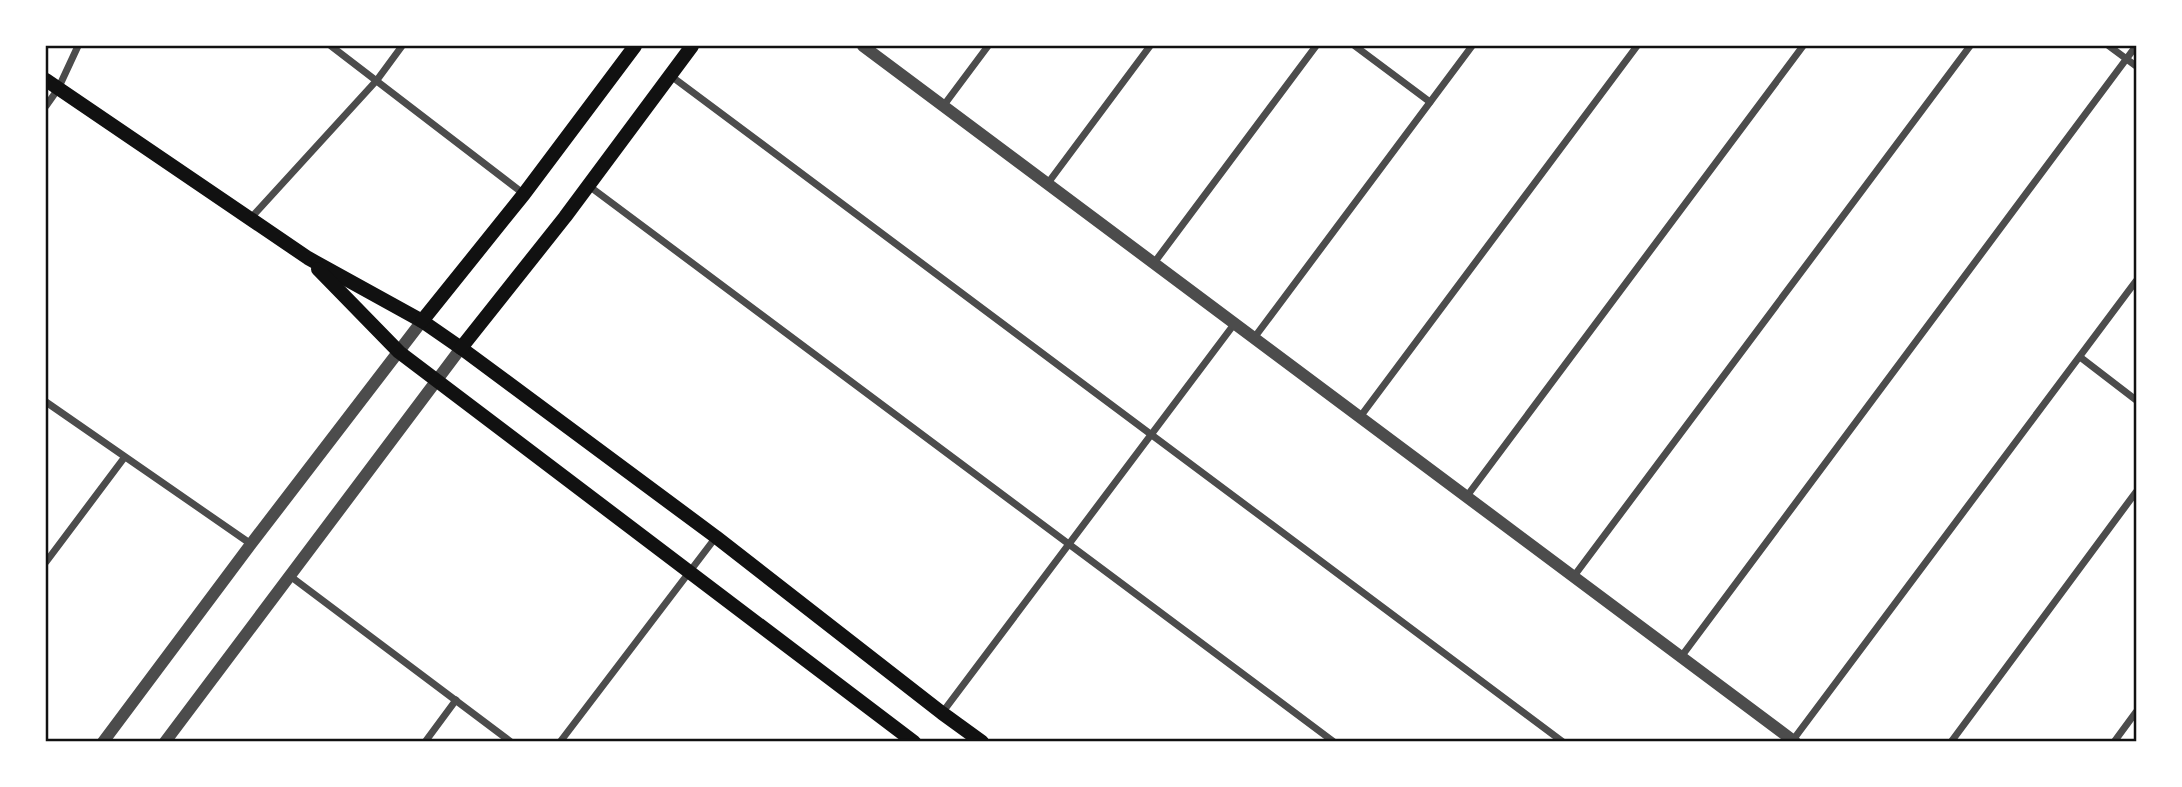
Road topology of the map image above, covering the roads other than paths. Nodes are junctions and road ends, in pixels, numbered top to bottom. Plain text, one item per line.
1 (78, 46) edge
2 (331, 46) edge
3 (402, 46) edge
4 (635, 46) edge
5 (692, 46) edge
6 (863, 46) edge
7 (988, 46) edge
8 (1150, 46) edge
9 (1316, 46) edge
10 (1354, 46) edge
11 (1472, 46) edge
12 (1637, 46) edge
13 (1802, 46) edge
14 (1970, 46) edge
15 (2109, 46) edge
16 (2137, 46) edge
17 (2127, 59) junction
18 (2137, 66) edge
19 (671, 76) junction
20 (377, 79) junction
21 (46, 80) edge
22 (58, 89) junction
23 (1430, 102) junction
24 (46, 106) edge
25 (944, 106) junction
26 (1048, 183) junction
27 (588, 186) junction
28 (524, 194) junction
29 (250, 219) junction
30 (308, 258) junction
31 (1154, 263) junction
32 (2137, 281) edge
33 (422, 321) junction
34 (1235, 323) junction
35 (1254, 338) junction
36 (461, 348) junction
37 (398, 352) junction
38 (2080, 357) junction
39 (437, 380) junction
40 (2137, 400) edge
41 (46, 402) edge
42 (1360, 417) junction
43 (1152, 435) junction
44 (124, 458) junction
45 (2137, 492) edge
46 (1467, 496) junction
47 (716, 537) junction
48 (251, 544) junction
49 (1070, 545) junction
50 (46, 562) edge
51 (690, 571) junction
52 (289, 575) junction
53 (1574, 576) junction
54 (1682, 657) junction
55 (456, 700) junction
56 (2137, 712) edge
57 (942, 713) junction
58 (103, 741) edge
59 (165, 741) edge
60 (425, 741) edge
61 (512, 741) edge
62 (560, 741) edge
63 (914, 741) edge
64 (982, 741) edge
65 (1334, 741) edge
66 (1563, 741) edge
67 (1794, 741) edge
68 (1951, 741) edge
69 (2114, 741) edge

1 - 22 street
2 - 20 street
3 - 20 street
4 - 28 main road
5 - 19 main road
6 - 25 street
7 - 25 street
8 - 26 street
9 - 31 street
10 - 23 street
11 - 23 street
12 - 42 street
13 - 46 street
14 - 53 street
15 - 17 street
16 - 17 street
17 - 18 street
17 - 54 street
19 - 27 main road
19 - 43 street
20 - 28 street
20 - 29 street
21 - 22 main road
22 - 24 street
22 - 29 main road
23 - 35 street
25 - 26 street
26 - 31 street
27 - 36 main road
27 - 49 street
28 - 33 main road
29 - 30 main road
30 - 33 main road
30 - 37 main road
31 - 34 street
32 - 38 street
33 - 36 main road
33 - 37 street
34 - 35 street
34 - 43 street
35 - 42 street
36 - 39 street
36 - 47 main road
37 - 39 main road
37 - 48 street
38 - 40 street
38 - 67 street
39 - 51 main road
39 - 52 street
41 - 44 street
42 - 46 street
43 - 49 street
43 - 66 street
44 - 48 street
44 - 50 street
45 - 68 street
46 - 53 street
47 - 51 street
47 - 57 main road
48 - 58 street
49 - 57 street
49 - 65 street
51 - 62 street
51 - 63 main road
52 - 55 street
52 - 59 street
53 - 54 street
54 - 67 street
55 - 60 street
55 - 61 street
56 - 69 street
57 - 64 main road

